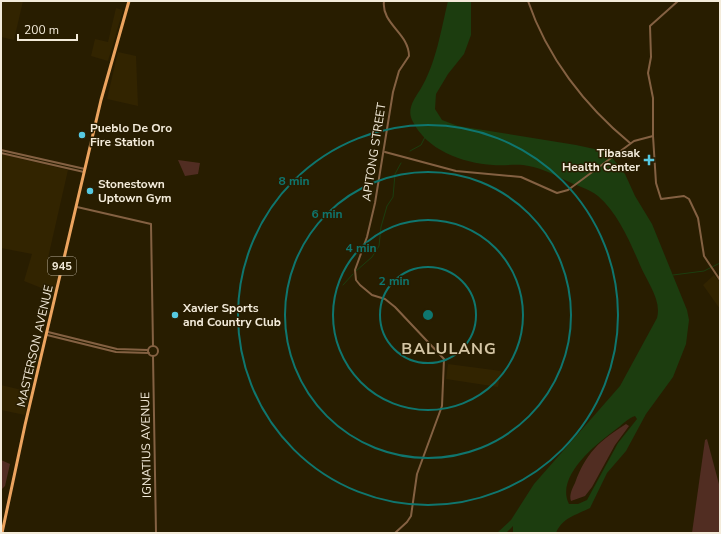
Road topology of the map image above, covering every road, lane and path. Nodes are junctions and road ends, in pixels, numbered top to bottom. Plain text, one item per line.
1 (129, 1) edge
2 (384, 1) edge
3 (528, 1) edge
4 (678, 1) edge
5 (653, 136) junction
6 (630, 143) junction
7 (1, 150) edge
8 (384, 152) junction
9 (1, 153) edge
10 (86, 171) junction
11 (77, 207) junction
12 (720, 280) edge
13 (47, 334) junction
14 (153, 346) junction
15 (148, 352) junction
16 (153, 356) junction
17 (2, 533) edge
18 (156, 533) edge
19 (395, 533) edge

1 - 10 main road, MASTERSON AVENUE / 945
2 - 8 street, APITONG STREET
3 - 6 street
4 - 5 street
5 - 6 street
5 - 12 street
6 - 8 street
7 - 10 street
8 - 19 street, APITONG STREET
9 - 10 street
10 - 11 main road, MASTERSON AVENUE / 945
11 - 13 main road, MASTERSON AVENUE / 945
11 - 14 street
13 - 15 street
13 - 17 main road, MASTERSON AVENUE / 945
14 - 15 street
14 - 16 street, IGNATIUS AVENUE
15 - 16 street
16 - 18 street, IGNATIUS AVENUE

